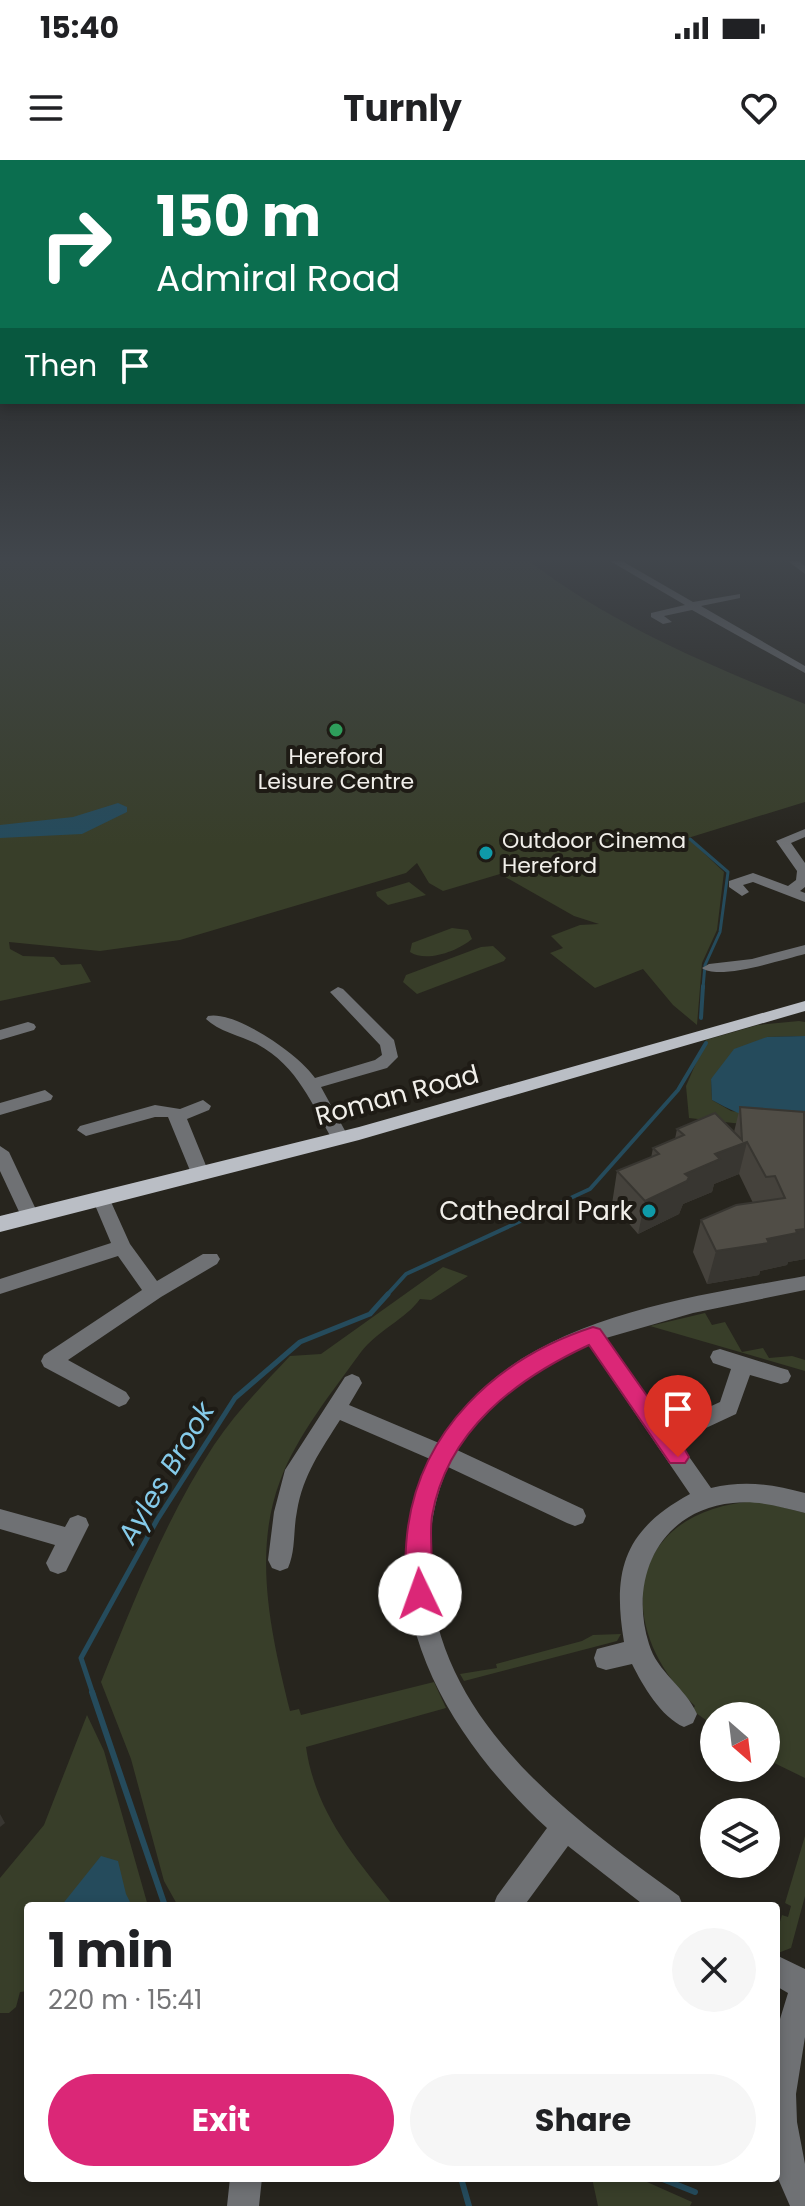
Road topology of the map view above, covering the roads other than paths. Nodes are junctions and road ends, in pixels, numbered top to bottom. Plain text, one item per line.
1 (782, 656) edge
2 (805, 670) edge
3 (805, 833) edge
4 (791, 891) junction
5 (742, 892) dead end
6 (805, 898) edge
7 (805, 949) edge
8 (709, 968) dead end
9 (338, 992) dead end
10 (805, 1006) edge
11 (28, 1027) dead end
12 (218, 1027) dead end
13 (0, 1035) edge
14 (313, 1084) junction
15 (45, 1096) dead end
16 (203, 1106) dead end
17 (0, 1109) edge
18 (179, 1116) junction
19 (86, 1130) dead end
20 (340, 1138) junction
21 (0, 1152) edge
22 (200, 1173) junction
23 (101, 1198) junction
24 (30, 1216) junction
25 (0, 1224) edge
26 (122, 1247) junction
27 (210, 1259) dead end
28 (805, 1283) edge
29 (0, 1287) edge
30 (154, 1292) junction
31 (593, 1335) junction
32 (720, 1357) dead end
33 (743, 1364) junction
34 (781, 1376) dead end
35 (352, 1383) dead end
36 (119, 1398) dead end
37 (335, 1408) junction
38 (664, 1437) junction
39 (443, 1453) junction
40 (704, 1496) junction
41 (805, 1503) edge
42 (575, 1516) dead end
43 (0, 1519) edge
44 (280, 1560) dead end
45 (58, 1563) dead end
46 (639, 1650) junction
47 (606, 1658) dead end
48 (684, 1714) dead end
49 (566, 1825) junction
50 (510, 1902) edge
51 (664, 1902) edge
52 (780, 1972) edge
53 (805, 1985) edge
54 (780, 2082) edge
55 (780, 2098) edge
56 (246, 2182) edge
57 (805, 2203) edge
58 (243, 2206) edge

1 - 2 street
3 - 4 street
4 - 5 street
4 - 6 street
7 - 8 street
9 - 14 street
10 - 20 main road, Roman Road
11 - 13 street
12 - 14 street
14 - 20 street
15 - 17 street
16 - 18 street
18 - 19 street
18 - 22 street
20 - 22 main road, Roman Road
21 - 24 street
22 - 23 main road, Roman Road
23 - 24 main road, Roman Road
23 - 26 street
24 - 25 main road, Roman Road
26 - 29 street
26 - 30 street
27 - 30 street
28 - 31 street
30 - 36 street
31 - 38 street
31 - 39 street
32 - 33 street
33 - 34 street
33 - 38 street
35 - 37 street
37 - 39 street
37 - 44 street
38 - 40 street
39 - 42 street
39 - 49 street
40 - 41 street
40 - 46 street
43 - 45 street
46 - 47 street
46 - 48 street
49 - 50 street
49 - 51 street
52 - 53 street
53 - 54 street
55 - 57 street
56 - 58 street

